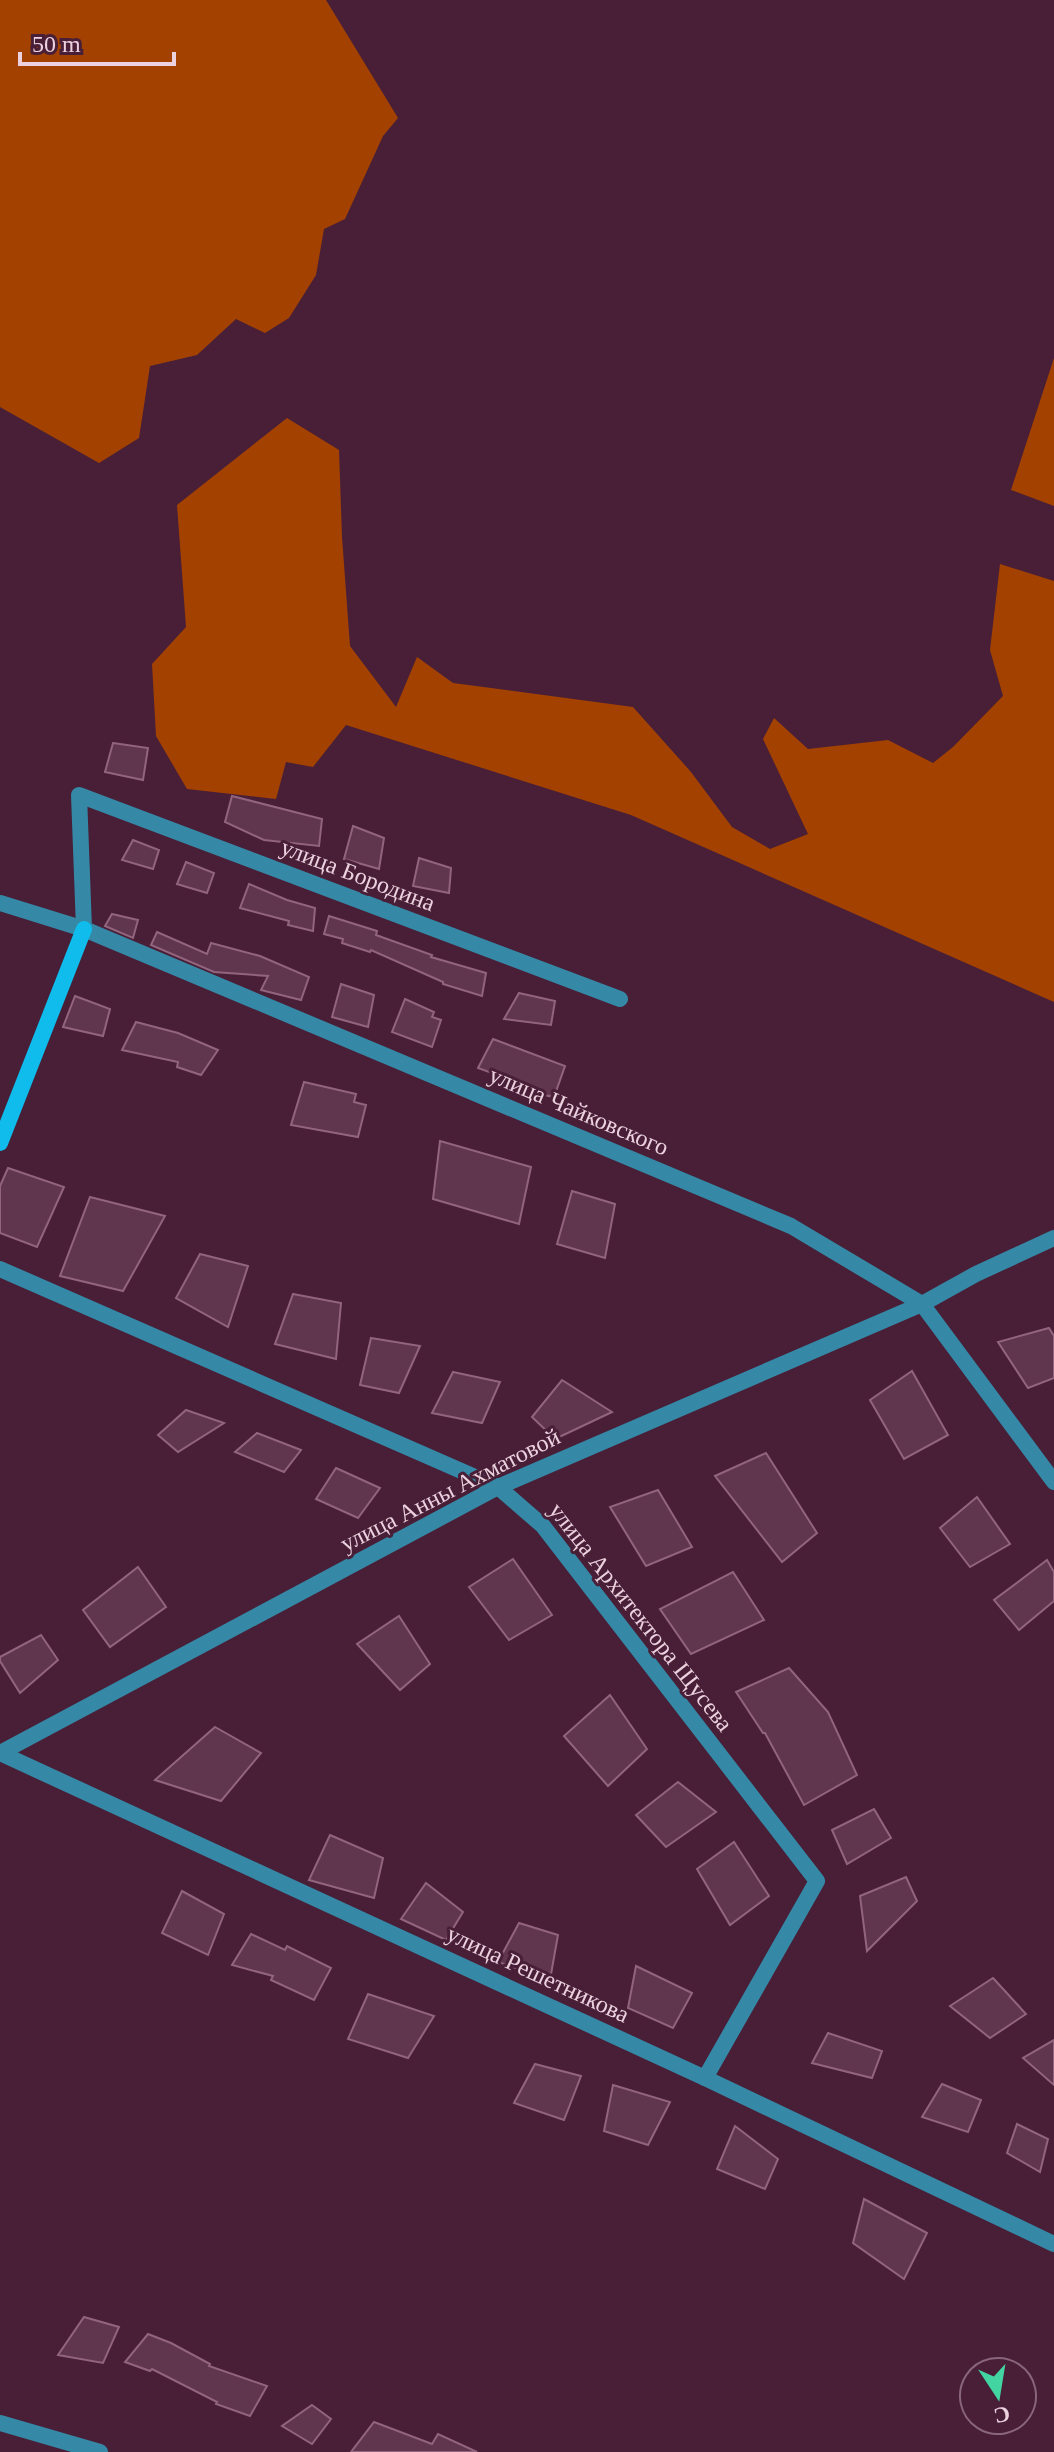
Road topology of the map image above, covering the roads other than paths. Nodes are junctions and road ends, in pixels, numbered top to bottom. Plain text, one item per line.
1 (0, 903) edge
2 (84, 929) junction
3 (620, 999) dead end
4 (0, 1143) edge
5 (1054, 1238) edge
6 (0, 1269) edge
7 (922, 1304) junction
8 (1054, 1482) edge
9 (498, 1487) junction
10 (0, 1753) edge
11 (705, 2078) junction
12 (1054, 2244) edge
13 (0, 2423) edge
14 (100, 2452) edge

1 - 2 street, улица Чайковского
2 - 3 street, улица Бородина
2 - 4 street
2 - 7 street, улица Чайковского
5 - 7 street, улица Анны Ахматовой
6 - 9 street, улица Архитектора Щусева
7 - 8 street, улица Чайковского
7 - 9 street, улица Анны Ахматовой
9 - 10 street, улица Анны Ахматовой
9 - 11 street, улица Архитектора Щусева
10 - 11 street, улица Решетникова
11 - 12 street, улица Решетникова
13 - 14 street

